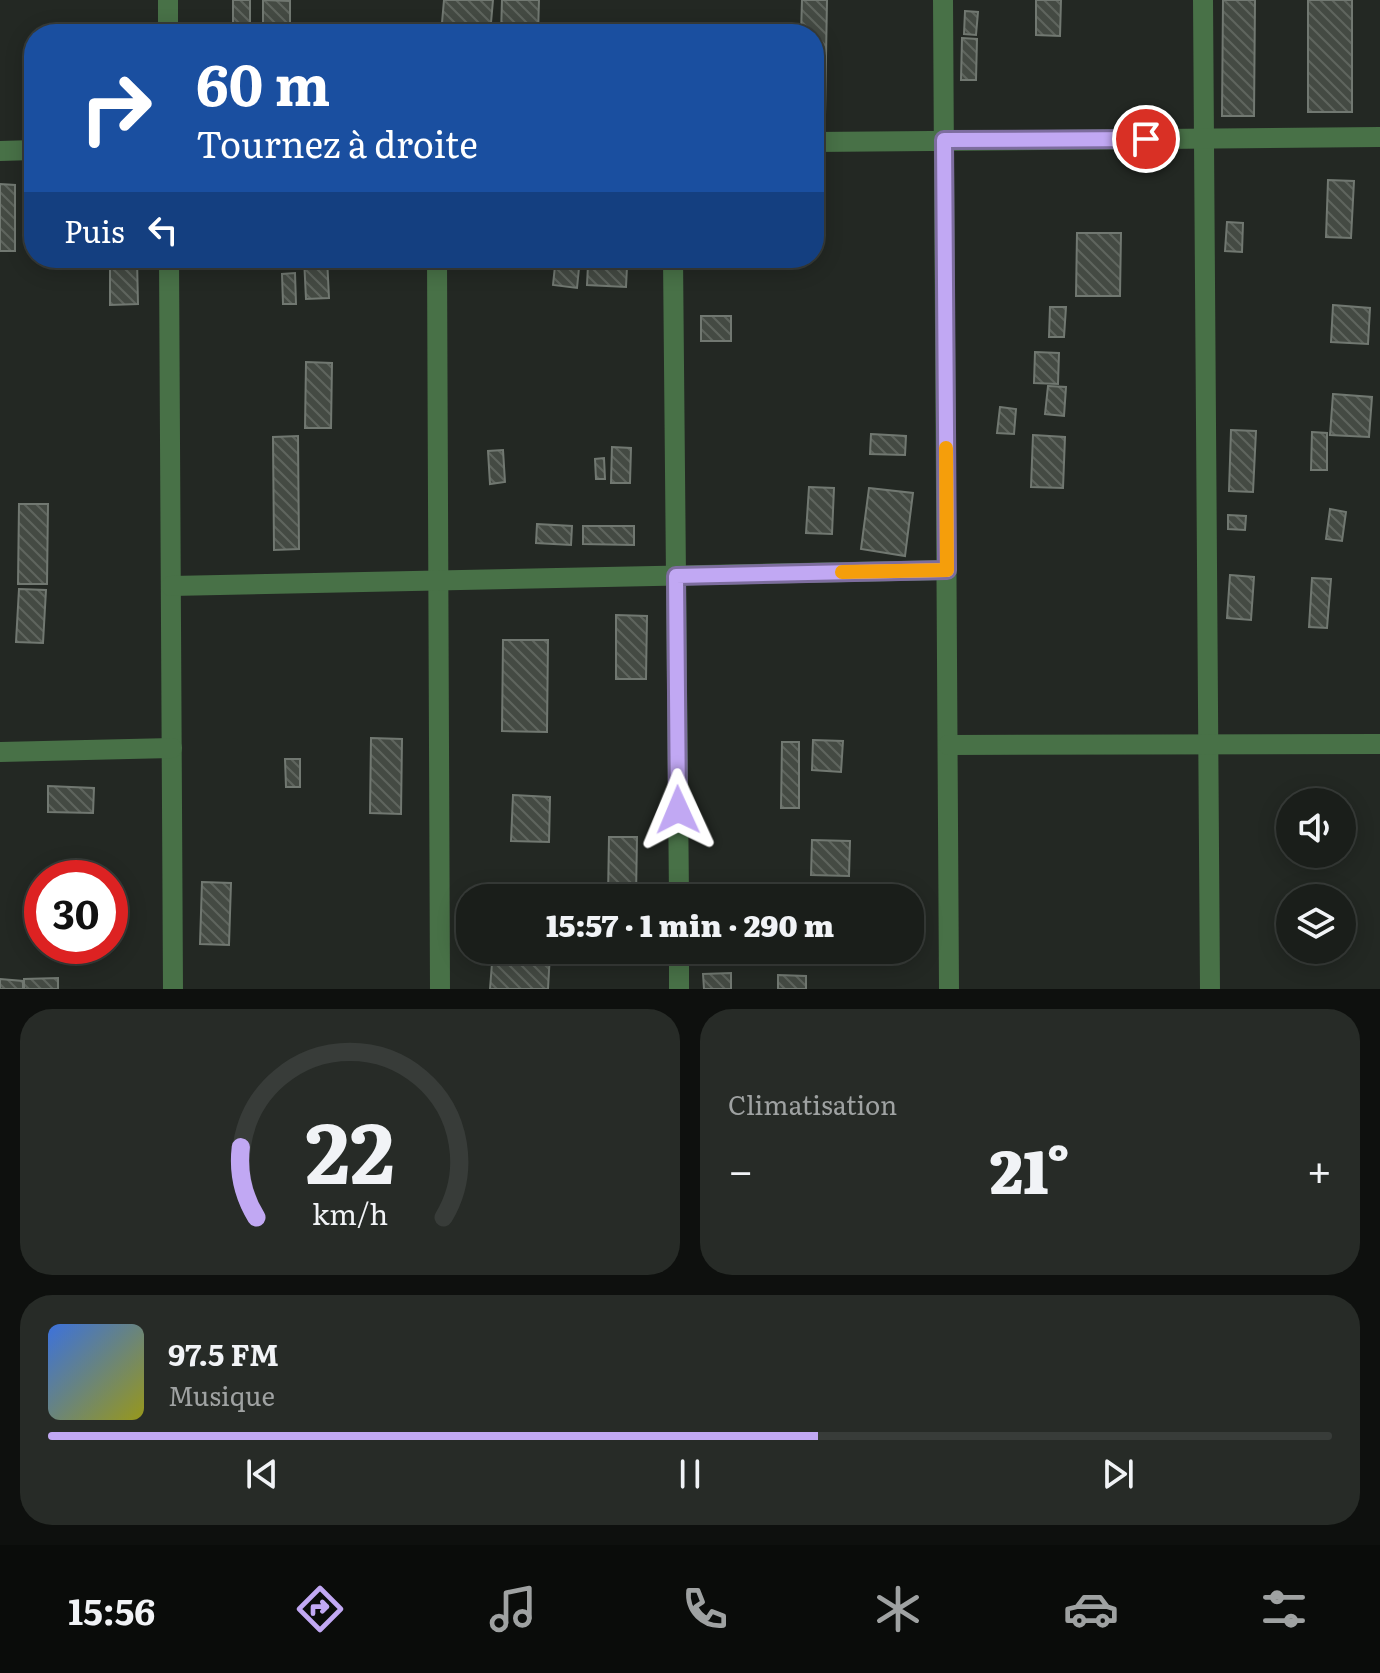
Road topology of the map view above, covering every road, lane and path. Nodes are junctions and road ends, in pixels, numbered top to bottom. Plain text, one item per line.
1 (168, 0) edge
2 (943, 0) edge
3 (1203, 0) edge
4 (168, 24) edge
5 (1380, 137) edge
6 (1204, 138) junction
7 (944, 140) junction
8 (824, 142) edge
9 (24, 150) edge
10 (0, 151) edge
11 (169, 268) edge
12 (437, 268) edge
13 (673, 268) edge
14 (947, 570) junction
15 (676, 576) junction
16 (439, 580) junction
17 (171, 586) junction
18 (1208, 744) junction
19 (1380, 744) edge
20 (948, 745) junction
21 (172, 748) junction
22 (0, 752) edge
23 (679, 884) edge
24 (679, 964) edge
25 (173, 989) edge
26 (440, 989) edge
27 (679, 989) edge
28 (949, 989) edge
29 (1210, 989) edge

1 - 4 street
2 - 7 street
3 - 6 street
5 - 6 street
6 - 7 street
6 - 18 street
7 - 8 street
7 - 14 street
9 - 10 street
11 - 17 street
12 - 16 street
13 - 15 street
14 - 15 street
14 - 20 street
15 - 16 street
15 - 23 street
16 - 17 street
16 - 26 street
17 - 21 street
18 - 19 street
18 - 20 street
18 - 29 street
20 - 28 street
21 - 22 street
21 - 25 street
24 - 27 street

